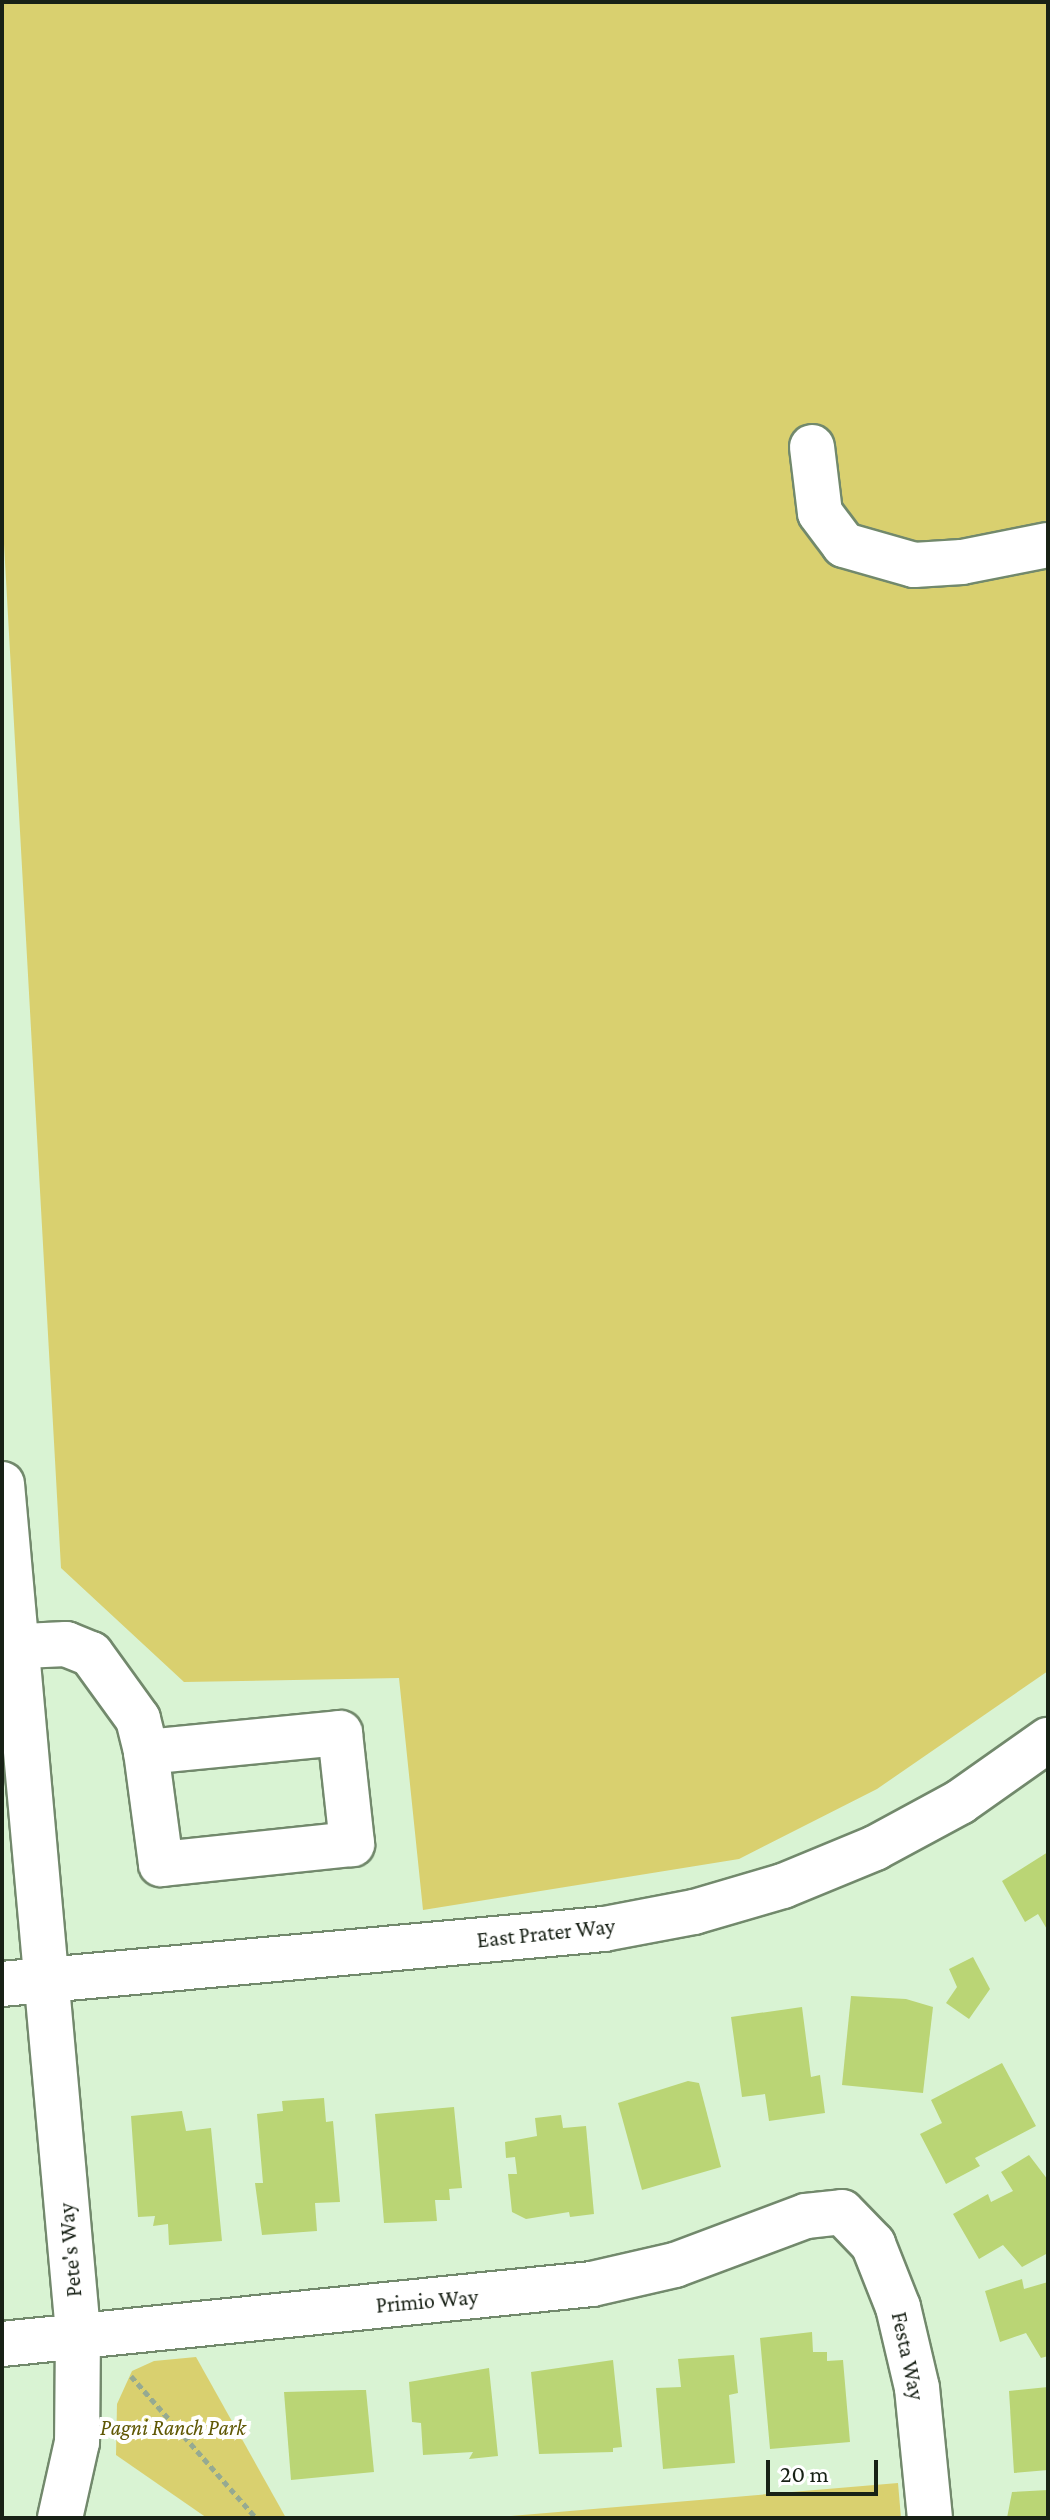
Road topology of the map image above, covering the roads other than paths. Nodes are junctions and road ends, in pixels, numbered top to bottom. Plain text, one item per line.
1 (812, 447) dead end
2 (1048, 545) edge
3 (2, 1484) edge
4 (9, 1647) edge
5 (1048, 1740) edge
6 (146, 1752) junction
7 (47, 1980) junction
8 (2, 1984) edge
9 (845, 2201) joint
10 (78, 2333) junction
11 (2, 2344) edge
12 (60, 2518) edge
13 (930, 2518) edge

1 - 2 street
3 - 4 street, Pete's Way
4 - 6 street
4 - 7 street, Pete's Way
5 - 7 street, East Prater Way
6 - 6 street
7 - 8 street, East Prater Way
7 - 10 street, Pete's Way
9 - 10 street, Primio Way
9 - 13 street, Festa Way
10 - 11 street, Primio Way
10 - 12 street, Pete's Way

